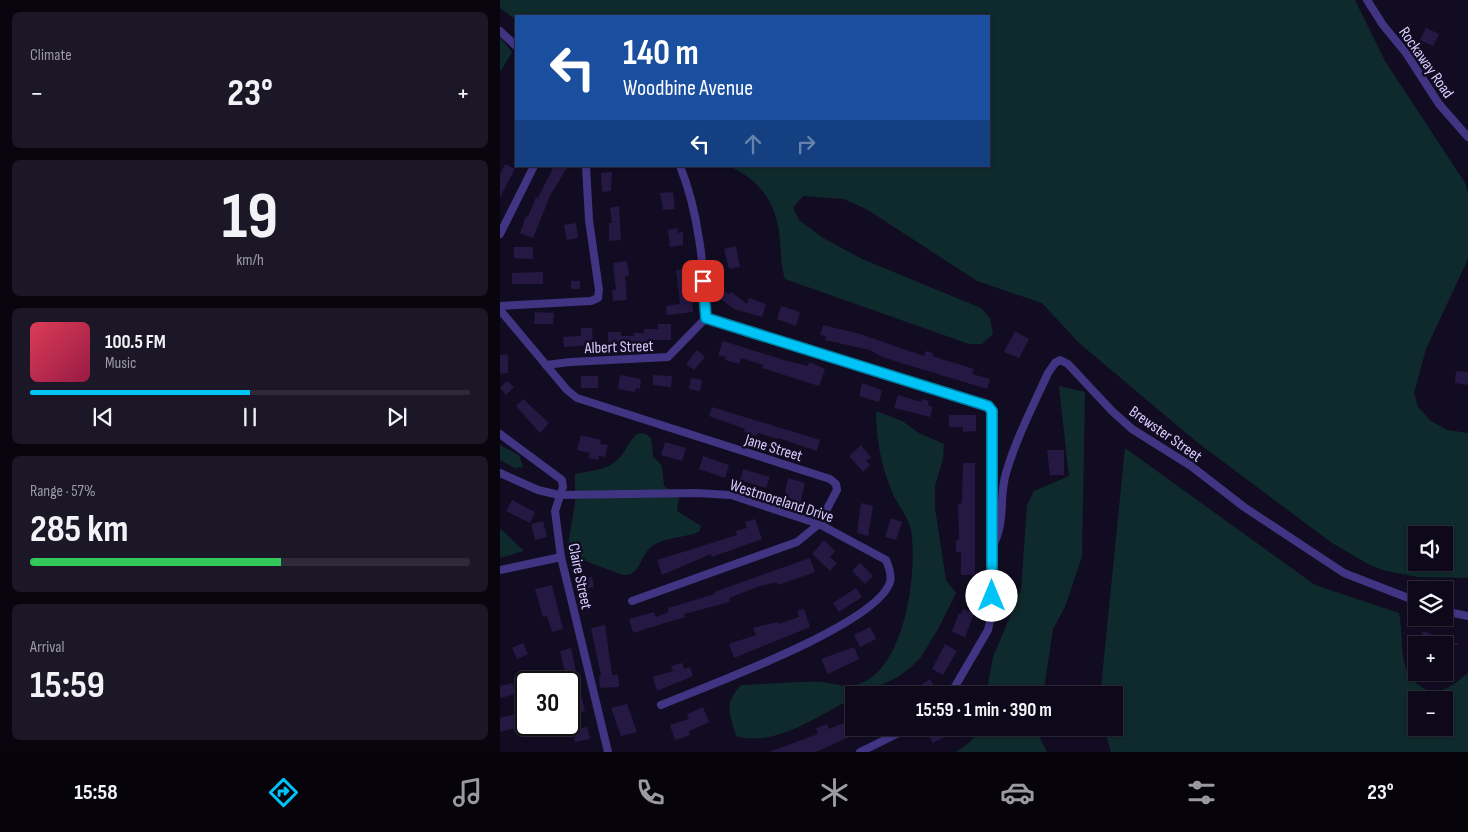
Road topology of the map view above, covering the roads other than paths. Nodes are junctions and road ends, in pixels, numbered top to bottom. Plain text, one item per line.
1 (1367, 0) edge
2 (500, 30) edge
3 (515, 45) edge
4 (1468, 137) edge
5 (534, 167) edge
6 (586, 167) edge
7 (680, 167) edge
8 (500, 234) edge
9 (500, 306) edge
10 (500, 310) edge
11 (706, 318) junction
12 (546, 365) junction
13 (500, 434) edge
14 (500, 474) edge
15 (559, 495) junction
16 (819, 524) junction
17 (992, 548) junction
18 (561, 557) junction
19 (500, 570) edge
20 (1408, 598) edge
21 (632, 601) dead end
22 (1453, 612) edge
23 (1468, 616) edge
24 (955, 686) edge
25 (660, 705) dead end
26 (893, 736) edge
27 (608, 752) edge
28 (860, 752) edge

1 - 4 street, Rockaway Road
2 - 3 street
5 - 8 street
6 - 9 street
7 - 11 street
10 - 12 street, Jane Street
11 - 12 street, Albert Street
11 - 17 street
12 - 16 street, Jane Street
13 - 15 street, Claire Street
14 - 15 street, Westmoreland Drive
15 - 16 street, Westmoreland Drive
15 - 18 street, Claire Street
16 - 21 street, Jane Street
16 - 25 street, Westmoreland Drive
17 - 20 street, Brewster Street
17 - 24 street
18 - 19 street
18 - 27 street, Claire Street
22 - 23 street
26 - 28 street

